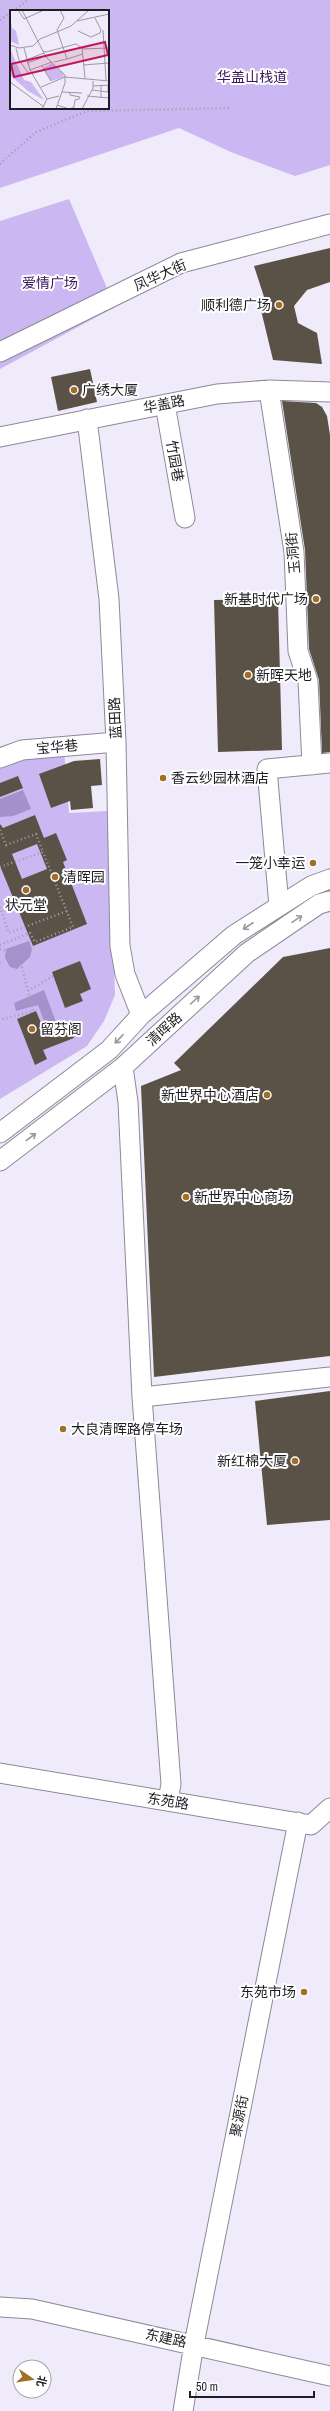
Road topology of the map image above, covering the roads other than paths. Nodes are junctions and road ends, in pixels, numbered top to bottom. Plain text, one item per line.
1 (330, 224) edge
2 (0, 352) edge
3 (269, 390) junction
4 (330, 392) edge
5 (165, 404) junction
6 (87, 419) junction
7 (0, 437) edge
8 (185, 518) dead end
9 (116, 742) junction
10 (0, 758) edge
11 (321, 764) edge
12 (330, 879) edge
13 (330, 901) edge
14 (279, 906) junction
15 (141, 1015) junction
16 (123, 1067) junction
17 (0, 1133) edge
18 (0, 1161) edge
19 (330, 1377) edge
20 (142, 1397) junction
21 (0, 1773) edge
22 (168, 1801) junction
23 (330, 1808) edge
24 (298, 1822) junction
25 (0, 2307) edge
26 (194, 2344) junction
27 (330, 2376) edge
28 (183, 2411) edge

1 - 2 street, 凤华大街
3 - 4 street, 华盖路
3 - 5 street, 华盖路
3 - 11 street, 玉洞街
5 - 6 street, 华盖路
5 - 8 street, 竹园巷
6 - 7 street, 华盖路
6 - 9 street, 蓝田路
9 - 10 street, 宝华巷
9 - 15 street, 蓝田路
11 - 14 street
12 - 14 street, 清晖路
16 -> 13 street, 清晖路
14 -> 15 street, 清晖路
15 -> 17 street, 清晖路
18 -> 16 street, 清晖路
16 - 20 street
19 - 20 street
20 - 22 street
21 - 22 street, 东苑路
22 - 24 street, 东苑路
23 - 24 street, 东苑路
24 - 26 street, 聚源街
25 - 26 street, 东建路
26 - 27 street, 东建路
26 - 28 street, 聚源街

